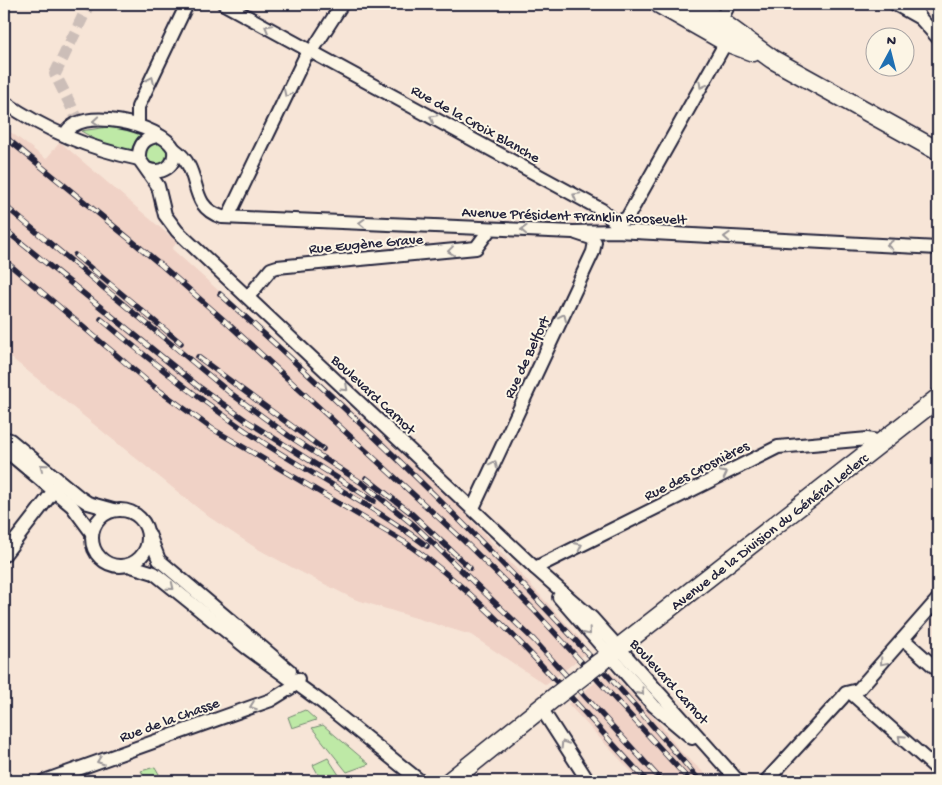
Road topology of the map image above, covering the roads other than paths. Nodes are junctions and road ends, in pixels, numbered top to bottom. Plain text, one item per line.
1 (187, 4) edge
2 (224, 4) edge
3 (342, 4) edge
4 (659, 4) edge
5 (689, 4) edge
6 (729, 4) edge
7 (895, 4) edge
8 (913, 4) edge
9 (920, 18) junction
10 (723, 32) junction
11 (938, 38) edge
12 (310, 51) junction
13 (4, 102) edge
14 (138, 126) junction
15 (65, 135) junction
16 (158, 136) junction
17 (174, 149) junction
18 (938, 151) edge
19 (143, 164) junction
20 (228, 217) junction
21 (616, 227) junction
22 (490, 229) junction
23 (573, 232) junction
24 (938, 248) edge
25 (248, 297) junction
26 (938, 398) edge
27 (4, 438) edge
28 (882, 442) junction
29 (4, 449) edge
30 (57, 486) junction
31 (473, 508) junction
32 (113, 510) junction
33 (92, 533) junction
34 (149, 534) junction
35 (4, 555) edge
36 (128, 566) junction
37 (535, 568) junction
38 (938, 599) edge
39 (903, 639) junction
40 (609, 656) junction
41 (938, 670) edge
42 (297, 682) junction
43 (852, 693) junction
44 (541, 708) junction
45 (938, 770) edge
46 (44, 781) edge
47 (420, 781) edge
48 (450, 781) edge
49 (588, 781) edge
50 (738, 781) edge
51 (766, 781) edge

14 -> 1 street
12 -> 2 street, Rue de la Croix Blanche
3 - 12 street
4 - 10 main road
5 - 10 main road
6 - 10 street
7 - 9 street
8 - 9 street
9 - 11 street
10 - 18 main road
10 -> 21 street
12 -> 20 street
21 -> 12 street, Rue de la Croix Blanche
13 - 15 street
14 -> 15 street
14 - 16 street
15 - 19 street
16 - 17 street
16 - 19 street
17 - 19 street
17 - 20 street, Avenue Président Franklin Roosevelt
19 - 25 street, Boulevard Carnot
22 -> 20 street, Avenue Président Franklin Roosevelt
21 - 23 street, Avenue Président Franklin Roosevelt
24 -> 21 street, Avenue Président Franklin Roosevelt
23 -> 22 street, Avenue Président Franklin Roosevelt
22 -> 25 street, Rue Eugène Grave
31 -> 23 street, Rue de Belfort
25 -> 31 street, Boulevard Carnot
26 - 28 main road, Avenue de la Division du Général Leclerc
30 -> 27 street
37 -> 28 street, Rue des Crosnières
28 - 40 main road, Avenue de la Division du Général Leclerc
29 - 30 street
30 - 32 street
30 - 33 street
30 - 35 street
31 - 37 street, Boulevard Carnot
32 - 33 street
32 - 34 street
33 - 36 street
34 - 36 street
34 - 42 street
36 -> 42 street
37 - 40 street, Boulevard Carnot
38 - 39 street
39 - 41 street
39 -> 43 street
40 - 44 main road, Avenue de la Division du Général Leclerc, bridge
40 - 50 street, Boulevard Carnot
42 -> 46 street, Rue de la Chasse
42 - 47 street
45 -> 43 street
43 - 51 street
44 - 48 main road, Avenue de la Division du Général Leclerc
49 -> 44 street

